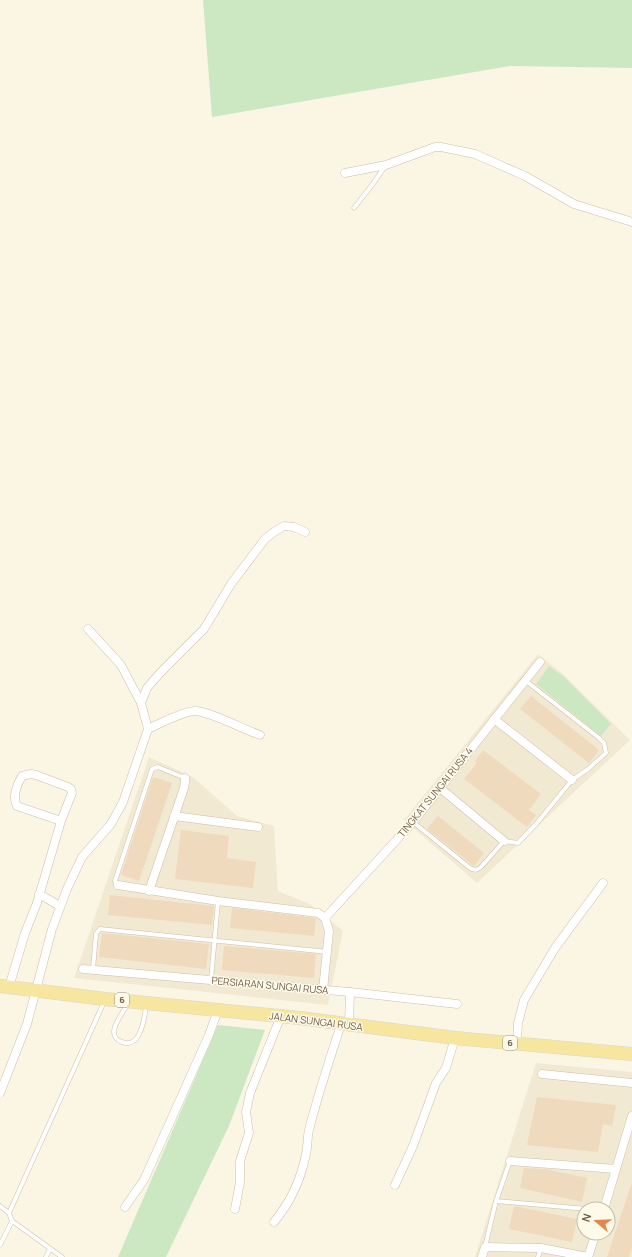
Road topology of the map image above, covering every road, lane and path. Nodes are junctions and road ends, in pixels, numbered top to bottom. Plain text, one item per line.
1 (386, 165) junction
2 (345, 173) dead end
3 (354, 208) dead end
4 (632, 222) edge
5 (305, 532) dead end
6 (88, 629) dead end
7 (540, 662) dead end
8 (525, 680) junction
9 (141, 703) junction
10 (494, 719) junction
11 (148, 729) junction
12 (260, 736) dead end
13 (184, 778) joint
14 (572, 780) junction
15 (440, 788) junction
16 (174, 816) junction
17 (60, 822) junction
18 (413, 822) junction
19 (258, 827) dead end
20 (504, 841) junction
21 (603, 883) dead end
22 (118, 885) joint
23 (149, 891) junction
24 (39, 894) junction
25 (218, 901) junction
26 (60, 906) junction
27 (324, 918) junction
28 (214, 941) junction
29 (328, 952) junction
30 (83, 969) dead end
31 (93, 969) junction
32 (211, 980) junction
33 (5, 987) edge
34 (323, 990) junction
35 (36, 991) junction
36 (350, 992) junction
37 (105, 999) junction
38 (129, 1001) junction
39 (147, 1002) junction
40 (457, 1004) dead end
41 (218, 1010) junction
42 (281, 1016) junction
43 (345, 1024) junction
44 (455, 1038) junction
45 (517, 1043) junction
46 (632, 1054) edge
47 (542, 1074) dead end
48 (632, 1083) edge
49 (0, 1093) edge
50 (632, 1116) edge
51 (510, 1162) joint
52 (616, 1169) junction
53 (395, 1185) dead end
54 (496, 1201) junction
55 (606, 1201) edge
56 (0, 1206) edge
57 (125, 1207) dead end
58 (576, 1208) edge
59 (235, 1209) dead end
60 (9, 1213) junction
61 (12, 1221) junction
62 (274, 1222) dead end
63 (593, 1241) edge
64 (0, 1245) edge
65 (485, 1247) junction
66 (541, 1248) junction
67 (50, 1249) junction
68 (46, 1257) edge
69 (62, 1257) edge
70 (482, 1257) edge
71 (538, 1257) edge
72 (588, 1257) edge

1 - 2 street
1 - 3 lane
1 - 4 street
5 - 9 street
6 - 9 street
7 - 8 street, TINGKAT SUNGAI RUSA 4
8 - 10 street, TINGKAT SUNGAI RUSA 4
8 - 14 lane
9 - 11 street
10 - 14 street
10 - 15 street, TINGKAT SUNGAI RUSA 4
11 - 12 street
11 - 26 street
13 - 16 street
13 - 22 lane
14 - 20 lane
15 - 18 street, TINGKAT SUNGAI RUSA 4
15 - 20 street
16 - 19 street
16 - 23 street
17 - 17 street
17 - 24 street
18 - 20 lane
18 - 27 street, TINGKAT SUNGAI RUSA 4
21 - 45 street
22 - 23 street
23 - 25 street
24 - 26 street
24 - 33 street
25 - 27 street
25 - 28 lane
26 - 35 street
27 - 29 street
28 - 29 lane
28 - 31 lane
28 - 32 lane
29 - 34 street
30 - 31 street, PERSIARAN SUNGAI RUSA
31 - 32 street, PERSIARAN SUNGAI RUSA
32 - 34 street, PERSIARAN SUNGAI RUSA
33 - 35 main road, JALAN SUNGAI RUSA / 6
34 - 36 street, PERSIARAN SUNGAI RUSA
35 - 37 main road, JALAN SUNGAI RUSA / 6
35 - 49 street
36 - 40 street, PERSIARAN SUNGAI RUSA
36 - 43 street
37 - 38 main road, JALAN SUNGAI RUSA / 6
37 - 60 lane
38 - 39 main road, JALAN SUNGAI RUSA / 6
38 - 39 lane
39 - 41 main road, JALAN SUNGAI RUSA / 6
41 - 42 main road, JALAN SUNGAI RUSA / 6
41 - 57 street
42 - 43 main road, JALAN SUNGAI RUSA / 6
42 - 59 street
43 - 44 main road, JALAN SUNGAI RUSA / 6
43 - 62 street
44 - 45 main road, JALAN SUNGAI RUSA / 6
44 - 53 street
45 - 46 main road, JALAN SUNGAI RUSA / 6
47 - 48 street
50 - 52 street
51 - 52 street
51 - 54 lane
52 - 55 street
54 - 58 lane
54 - 65 lane
56 - 60 lane
60 - 61 lane
61 - 64 lane
61 - 67 lane
63 - 72 street
65 - 66 street
65 - 70 street
66 - 71 lane
66 - 72 street
67 - 68 lane
67 - 69 lane

